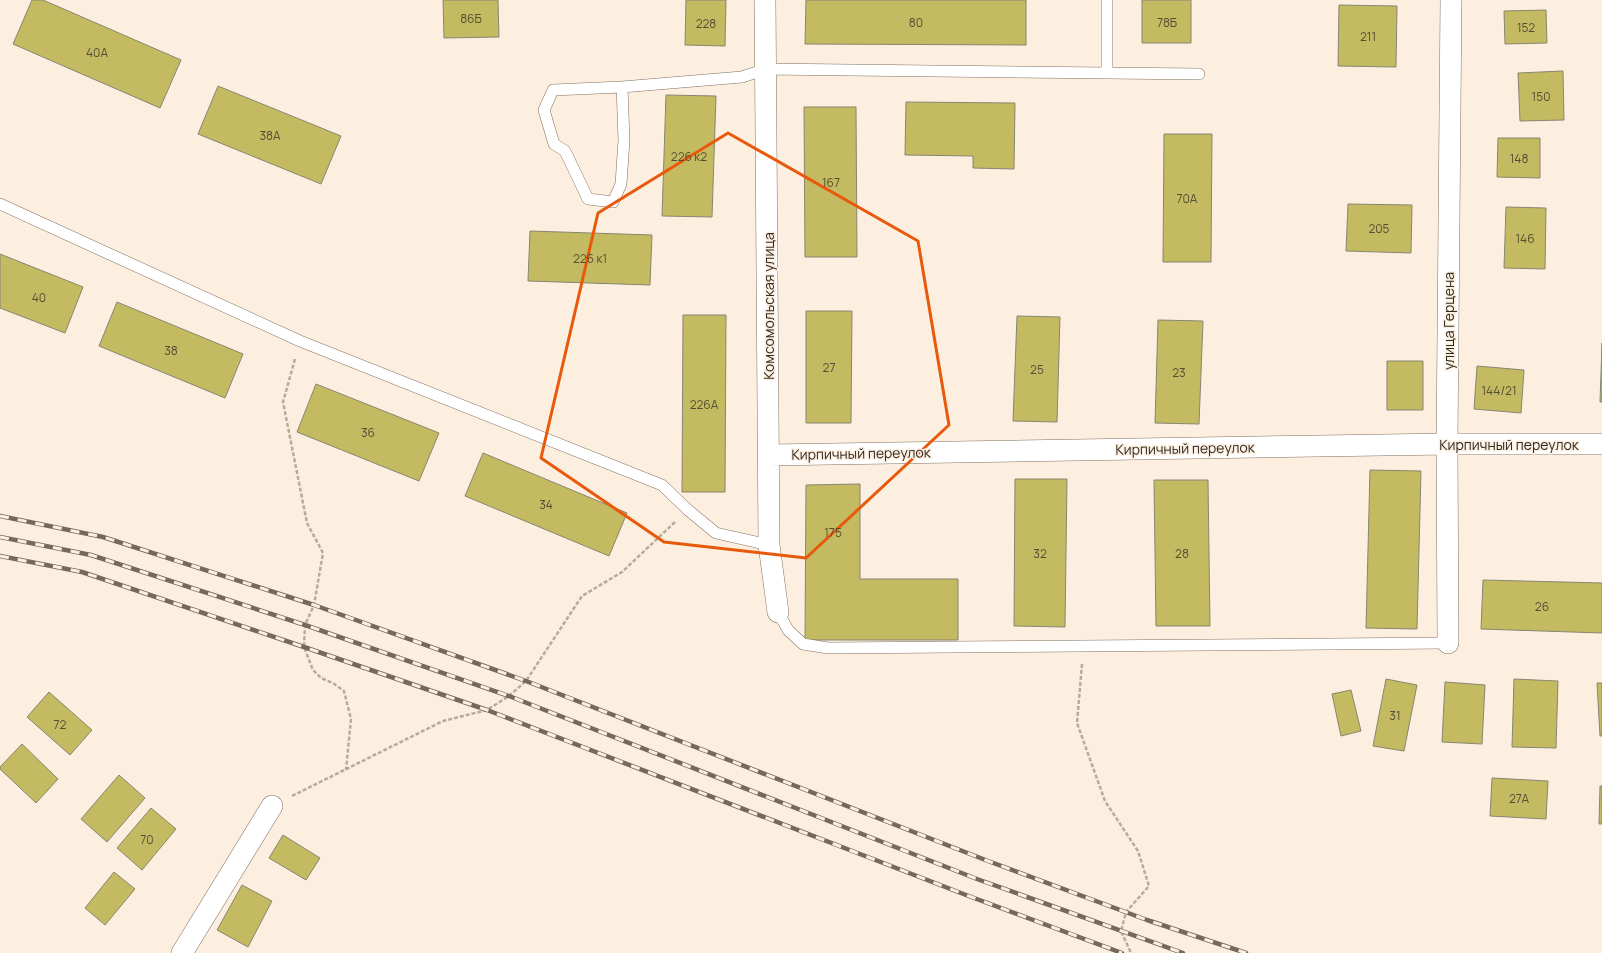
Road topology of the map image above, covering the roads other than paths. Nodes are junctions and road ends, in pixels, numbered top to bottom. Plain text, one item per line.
1 (766, 0) edge
2 (1107, 0) edge
3 (1451, 0) edge
4 (766, 69) junction
5 (1107, 72) junction
6 (1199, 74) dead end
7 (622, 87) junction
8 (0, 204) edge
9 (1447, 444) junction
10 (1602, 444) edge
11 (769, 455) junction
12 (769, 545) junction
13 (778, 612) joint
14 (1448, 643) joint
15 (272, 806) road end
16 (182, 953) edge

1 - 4 street, Комсомольская улица
2 - 5 lane
3 - 9 street, улица Герцена
4 - 5 lane
4 - 7 lane
4 - 11 street, Комсомольская улица
5 - 6 lane
7 - 7 lane
8 - 12 lane
9 - 10 street, Кирпичный переулок
9 - 11 street, Кирпичный переулок
9 - 14 street, улица Герцена
11 - 12 street, Комсомольская улица
12 - 13 street, Комсомольская улица
13 - 14 lane
15 - 16 street

